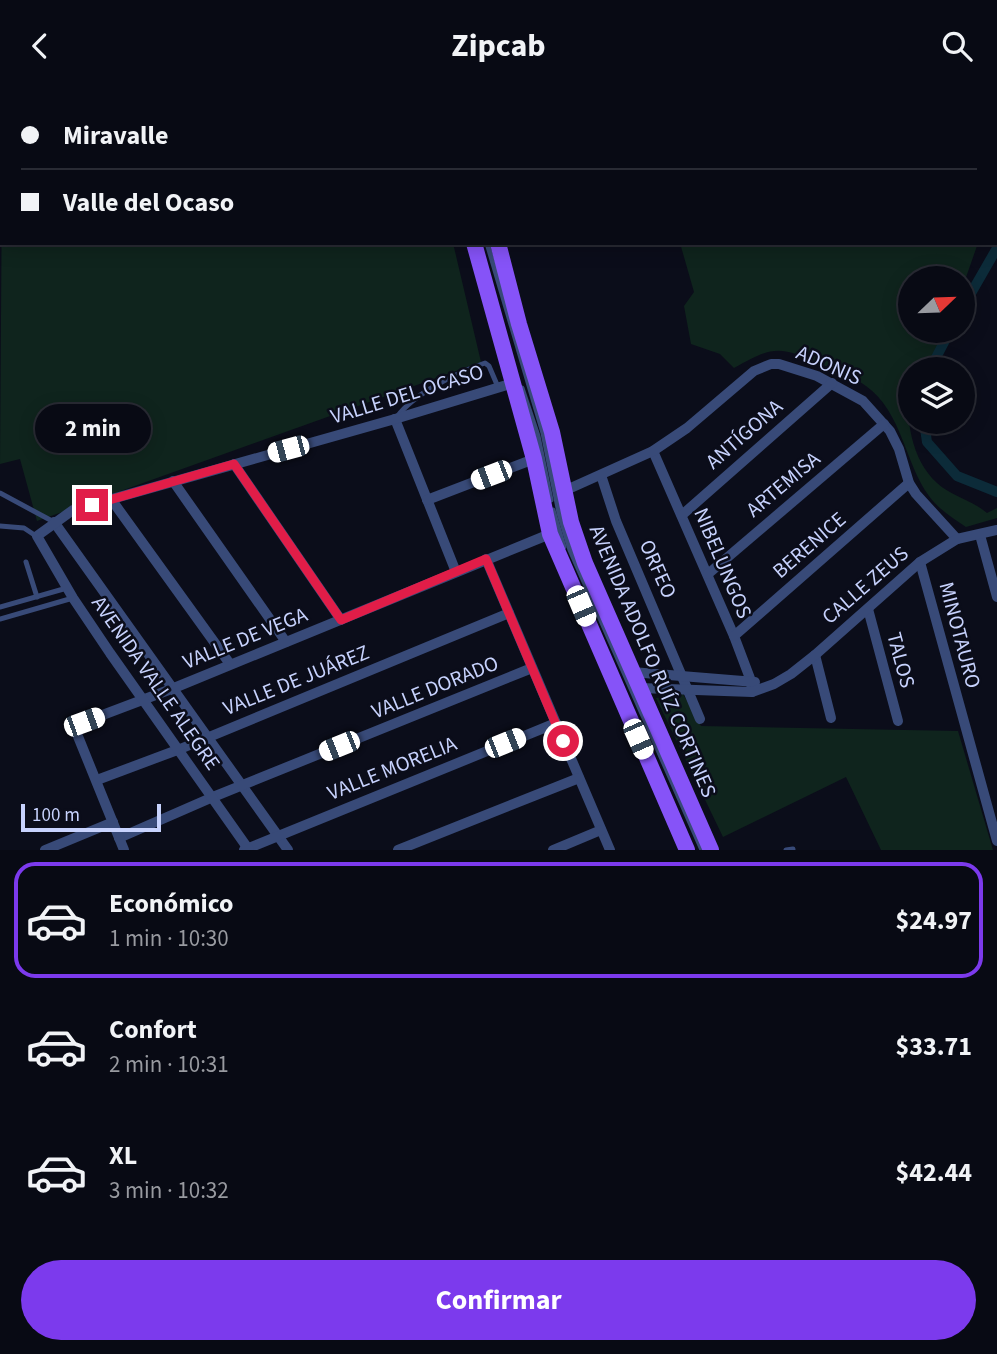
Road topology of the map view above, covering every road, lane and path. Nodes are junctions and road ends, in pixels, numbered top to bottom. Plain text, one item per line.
1 (474, 245) edge
2 (482, 245) edge
3 (488, 245) edge
4 (499, 245) edge
5 (832, 383) junction
6 (506, 385) junction
7 (395, 419) junction
8 (884, 424) junction
9 (653, 451) junction
10 (534, 459) junction
11 (234, 464) junction
12 (601, 475) junction
13 (173, 481) junction
14 (909, 483) junction
15 (564, 491) junction
16 (0, 493) edge
17 (111, 499) junction
18 (427, 500) junction
19 (682, 515) junction
20 (54, 522) junction
21 (0, 526) edge
22 (997, 530) edge
23 (551, 534) junction
24 (980, 535) junction
25 (37, 536) junction
26 (957, 539) junction
27 (486, 559) junction
28 (26, 562) dead end
29 (920, 562) junction
30 (456, 572) junction
31 (708, 574) junction
32 (70, 593) junction
33 (37, 597) junction
34 (997, 597) edge
35 (0, 607) edge
36 (868, 608) junction
37 (509, 613) junction
38 (0, 619) edge
39 (341, 620) junction
40 (734, 636) junction
41 (286, 642) junction
42 (815, 655) junction
43 (230, 664) junction
44 (532, 668) junction
45 (632, 672) junction
46 (683, 676) junction
47 (752, 687) junction
48 (174, 688) junction
49 (640, 688) junction
50 (690, 692) junction
51 (143, 700) junction
52 (831, 718) dead end
53 (700, 719) dead end
54 (898, 721) dead end
55 (556, 723) junction
56 (209, 737) junction
57 (180, 749) junction
58 (579, 778) junction
59 (97, 781) junction
60 (242, 785) junction
61 (213, 797) junction
62 (113, 822) junction
63 (995, 828) edge
64 (601, 830) junction
65 (278, 835) junction
66 (119, 838) junction
67 (997, 841) edge
68 (58, 848) edge
69 (247, 849) edge
70 (45, 850) edge
71 (124, 850) edge
72 (288, 850) edge
73 (398, 850) edge
74 (553, 850) edge
75 (610, 850) edge
76 (687, 850) edge
77 (696, 850) edge
78 (702, 850) edge
79 (711, 850) edge

1 - 6 main road, AVENIDA ADOLFO RUÍZ CORTINES
2 - 77 lane
3 - 78 lane
4 - 15 main road, AVENIDA ADOLFO RUÍZ CORTINES
5 - 8 street, ADONIS
5 - 9 street, ADONIS
5 - 19 street, ANTÍGONA
6 - 7 street, VALLE DEL OCASO
6 - 7 lane
6 - 10 main road, AVENIDA ADOLFO RUÍZ CORTINES
7 - 11 street, VALLE DEL OCASO
7 - 18 street
8 - 14 street, ADONIS
8 - 31 street, ARTEMISA
9 - 12 street, ADONIS
9 - 19 street, NIBELUNGOS
10 - 18 street
10 - 23 main road, AVENIDA ADOLFO RUÍZ CORTINES
11 - 13 street, VALLE DEL OCASO
11 - 39 street
12 - 15 street, ADONIS
12 - 46 street, ORFEO
13 - 17 street, VALLE DEL OCASO
13 - 41 street
14 - 26 street, ADONIS
14 - 40 street, BERENICE
15 - 45 main road, AVENIDA ADOLFO RUÍZ CORTINES
16 - 20 lane
17 - 20 street, VALLE DEL OCASO
17 - 43 street
18 - 30 street
19 - 31 street, NIBELUNGOS
20 - 25 street, VALLE DEL OCASO
20 - 48 street, AVENIDA VALLE ALEGRE
21 - 25 lane
22 - 24 street, CALLE ZEUS
23 - 27 street, VALLE DE VEGA
23 - 76 main road, AVENIDA ADOLFO RUÍZ CORTINES
24 - 26 street, CALLE ZEUS
24 - 34 street
25 - 32 street, AVENIDA VALLE ALEGRE
26 - 29 street, CALLE ZEUS
27 - 30 street, VALLE DE VEGA
27 - 37 street
28 - 33 lane
29 - 36 street, CALLE ZEUS
29 - 63 street, MINOTAURO
30 - 39 street, VALLE DE VEGA
31 - 40 street, NIBELUNGOS
32 - 33 lane
32 - 38 lane
32 - 51 street, AVENIDA VALLE ALEGRE
33 - 35 lane
36 - 42 street, CALLE ZEUS
36 - 54 street, TALOS
37 - 44 street
37 - 56 street, VALLE DE JUÁREZ
39 - 41 street, VALLE DE VEGA
40 - 47 street, NIBELUNGOS
41 - 43 street, VALLE DE VEGA
42 - 47 street, CALLE ZEUS
42 - 52 street
43 - 48 street, VALLE DE VEGA
44 - 55 street
44 - 60 street, VALLE DORADO
45 - 46 street, CALLE ZEUS
45 - 49 main road, AVENIDA ADOLFO RUÍZ CORTINES
46 - 47 street, CALLE ZEUS
46 - 50 street, ORFEO
47 - 50 street, CALLE ZEUS
48 - 51 street, VALLE DE VEGA
48 - 56 street, AVENIDA VALLE ALEGRE
49 - 50 street, CALLE ZEUS
49 - 79 main road, AVENIDA ADOLFO RUÍZ CORTINES
50 - 53 street, ORFEO
51 - 57 street, AVENIDA VALLE ALEGRE
51 - 59 street, VALLE DE VEGA
55 - 58 street
55 - 65 street, VALLE MORELIA
56 - 57 street, VALLE DE JUÁREZ
56 - 60 street, AVENIDA VALLE ALEGRE
57 - 59 street, VALLE DE JUÁREZ
57 - 61 street, AVENIDA VALLE ALEGRE
58 - 64 street
58 - 73 street
59 - 62 street
60 - 61 street, VALLE DORADO
60 - 65 street, AVENIDA VALLE ALEGRE
61 - 66 street, VALLE DORADO
61 - 69 street, AVENIDA VALLE ALEGRE
62 - 66 street
62 - 68 street
63 - 67 street, MINOTAURO
64 - 74 street
64 - 75 street
65 - 69 street, VALLE MORELIA
65 - 72 street, AVENIDA VALLE ALEGRE
66 - 71 street
68 - 70 street

